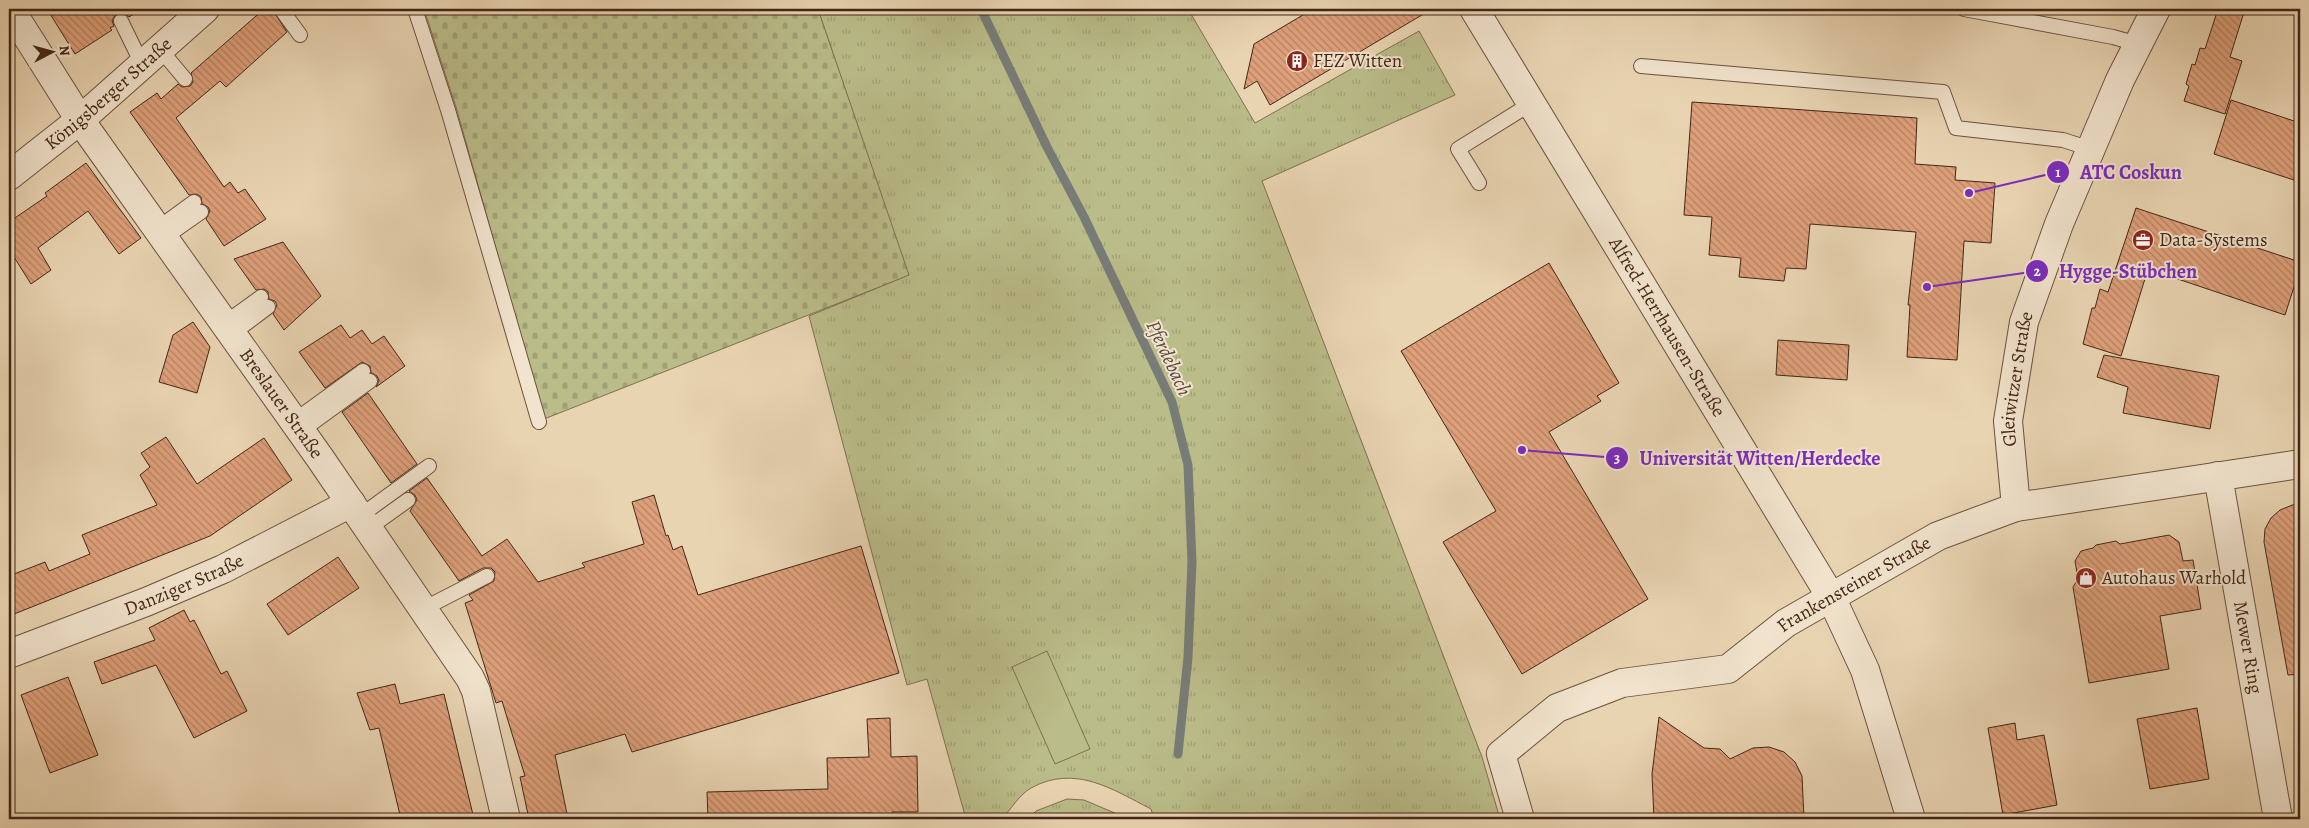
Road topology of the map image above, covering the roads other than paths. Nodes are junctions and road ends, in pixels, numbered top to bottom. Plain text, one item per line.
1 (10, 9) edge
2 (205, 9) edge
3 (281, 9) edge
4 (415, 9) edge
5 (1474, 9) edge
6 (1964, 9) edge
7 (2156, 9) edge
8 (121, 22) dead end
9 (300, 35) dead end
10 (2138, 44) junction
11 (151, 57) junction
12 (1641, 66) dead end
13 (185, 79) dead end
14 (1532, 102) junction
15 (80, 120) junction
16 (2091, 149) junction
17 (9, 176) edge
18 (1479, 183) dead end
19 (197, 207) dead end
20 (160, 233) junction
21 (264, 302) dead end
22 (228, 328) junction
23 (366, 376) dead end
24 (539, 422) dead end
25 (297, 426) junction
26 (2300, 464) edge
27 (429, 466) dead end
28 (2218, 476) junction
29 (408, 500) dead end
30 (2016, 507) junction
31 (360, 515) junction
32 (487, 576) dead end
33 (1831, 597) junction
34 (423, 609) junction
35 (9, 654) edge
36 (506, 819) edge
37 (1520, 819) edge
38 (1911, 819) edge
39 (2278, 819) edge

1 - 15 street, Breslauer Straße
2 - 11 street, Königsberger Straße
3 - 9 lane
4 - 24 lane
5 - 14 street, Alfred-Herrhausen-Straße
6 - 10 lane
7 - 10 street, Gleiwitzer Straße
8 - 11 lane
10 - 16 street, Gleiwitzer Straße
11 - 13 lane
11 - 15 street, Königsberger Straße
12 - 16 lane
14 - 18 lane
14 - 33 street, Alfred-Herrhausen-Straße
15 - 17 street, Königsberger Straße
15 - 20 street, Breslauer Straße
16 - 30 street, Gleiwitzer Straße
19 - 20 lane
20 - 22 street, Breslauer Straße
21 - 22 lane
22 - 25 street, Breslauer Straße
23 - 25 lane
25 - 31 street, Breslauer Straße
26 - 28 street, Frankensteiner Straße
27 - 31 lane
28 - 30 street, Frankensteiner Straße
28 - 39 street, Mewer Ring
29 - 31 lane
30 - 33 street, Frankensteiner Straße
31 - 34 street, Breslauer Straße
31 - 35 street, Danziger Straße
32 - 34 lane
33 - 37 street, Frankensteiner Straße
33 - 38 street, Alfred-Herrhausen-Straße
34 - 36 street, Breslauer Straße

